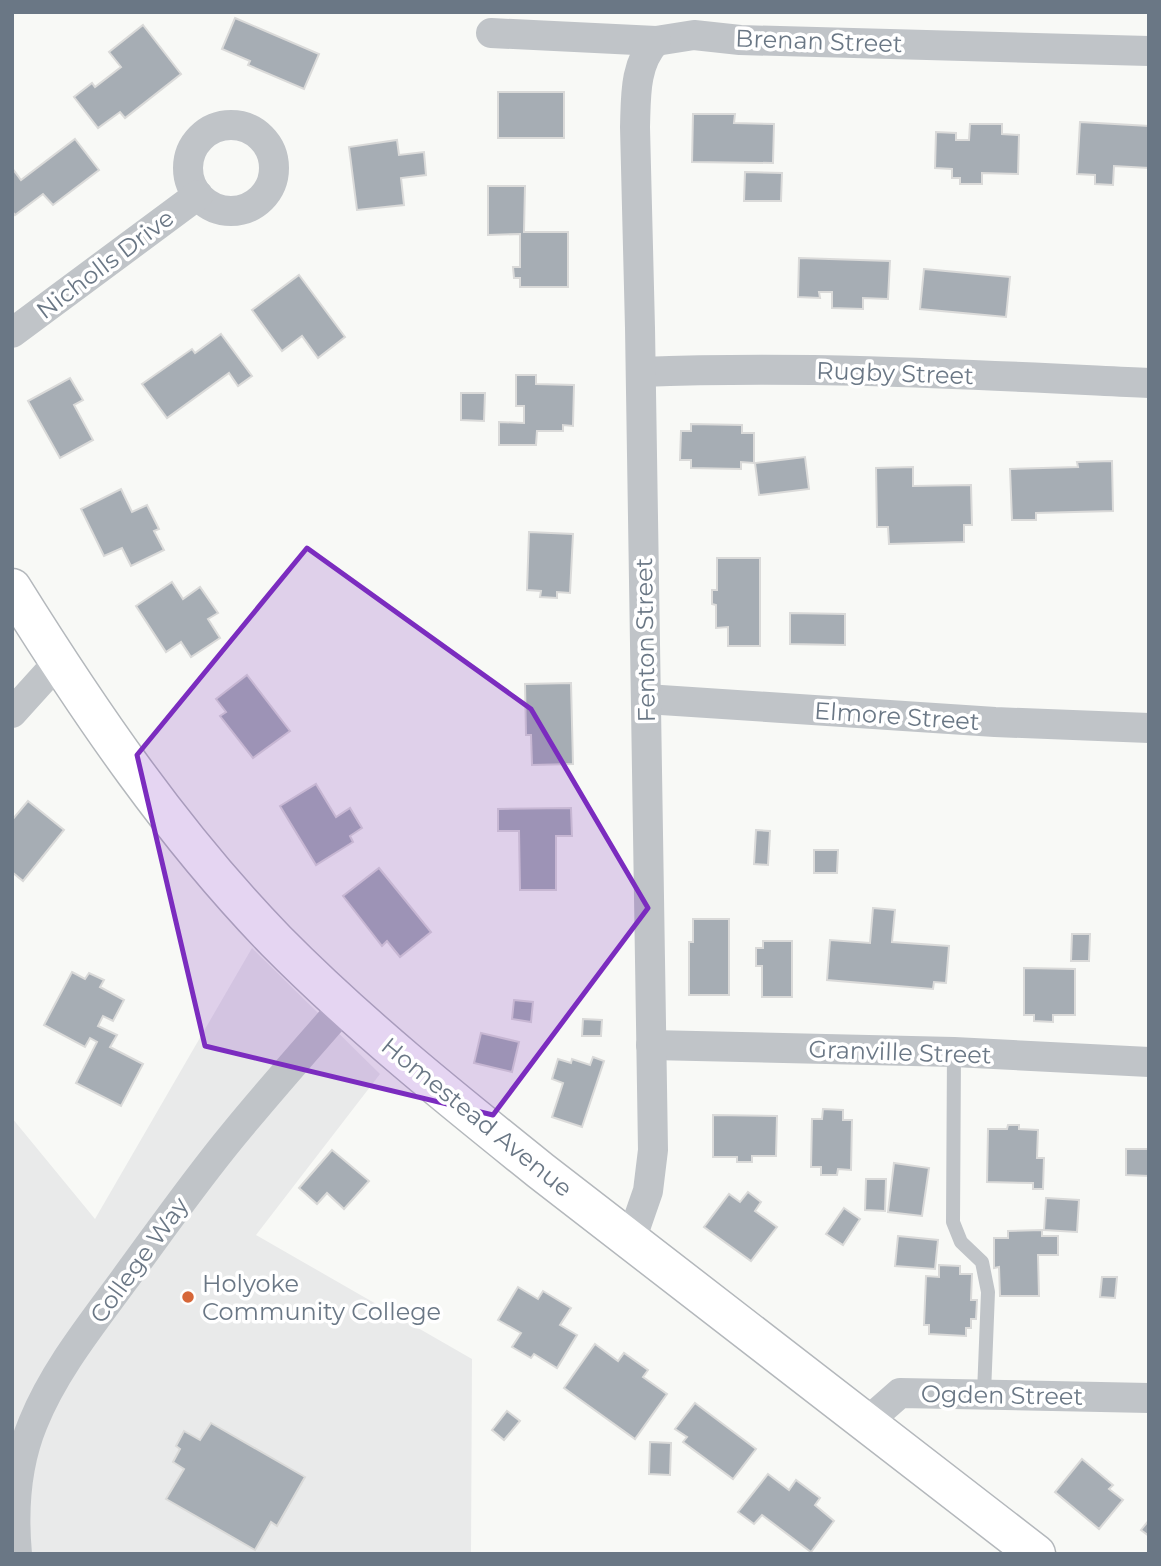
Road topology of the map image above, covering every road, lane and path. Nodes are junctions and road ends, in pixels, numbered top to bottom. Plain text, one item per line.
1 (491, 33) dead end
2 (656, 41) junction
3 (1149, 51) edge
4 (198, 195) dead end
5 (12, 333) edge
6 (641, 372) junction
7 (1149, 383) edge
8 (12, 588) edge
9 (58, 660) junction
10 (646, 699) junction
11 (12, 713) edge
12 (1149, 728) edge
13 (344, 1006) junction
14 (651, 1045) junction
15 (954, 1052) junction
16 (1149, 1062) edge
17 (631, 1240) junction
18 (984, 1393) junction
19 (1149, 1398) edge
20 (867, 1422) junction
21 (17, 1554) edge
22 (1036, 1554) edge

1 - 2 street, Brenan Street
2 - 3 street, Brenan Street
2 - 6 street, Fenton Street
4 - 5 street, Nicholls Drive
6 - 7 street, Rugby Street
6 - 10 street, Fenton Street
8 - 9 main road, Homestead Avenue
9 - 11 street
9 - 13 main road, Homestead Avenue
10 - 12 street, Elmore Street
10 - 14 street, Fenton Street
13 - 17 main road, Homestead Avenue
13 - 21 street, College Way
14 - 15 street, Granville Street
14 - 17 street, Fenton Street
15 - 16 street, Granville Street
15 - 18 lane
17 - 20 main road, Homestead Avenue
18 - 19 street, Ogden Street
18 - 20 street, Ogden Street
20 - 22 main road, Homestead Avenue

